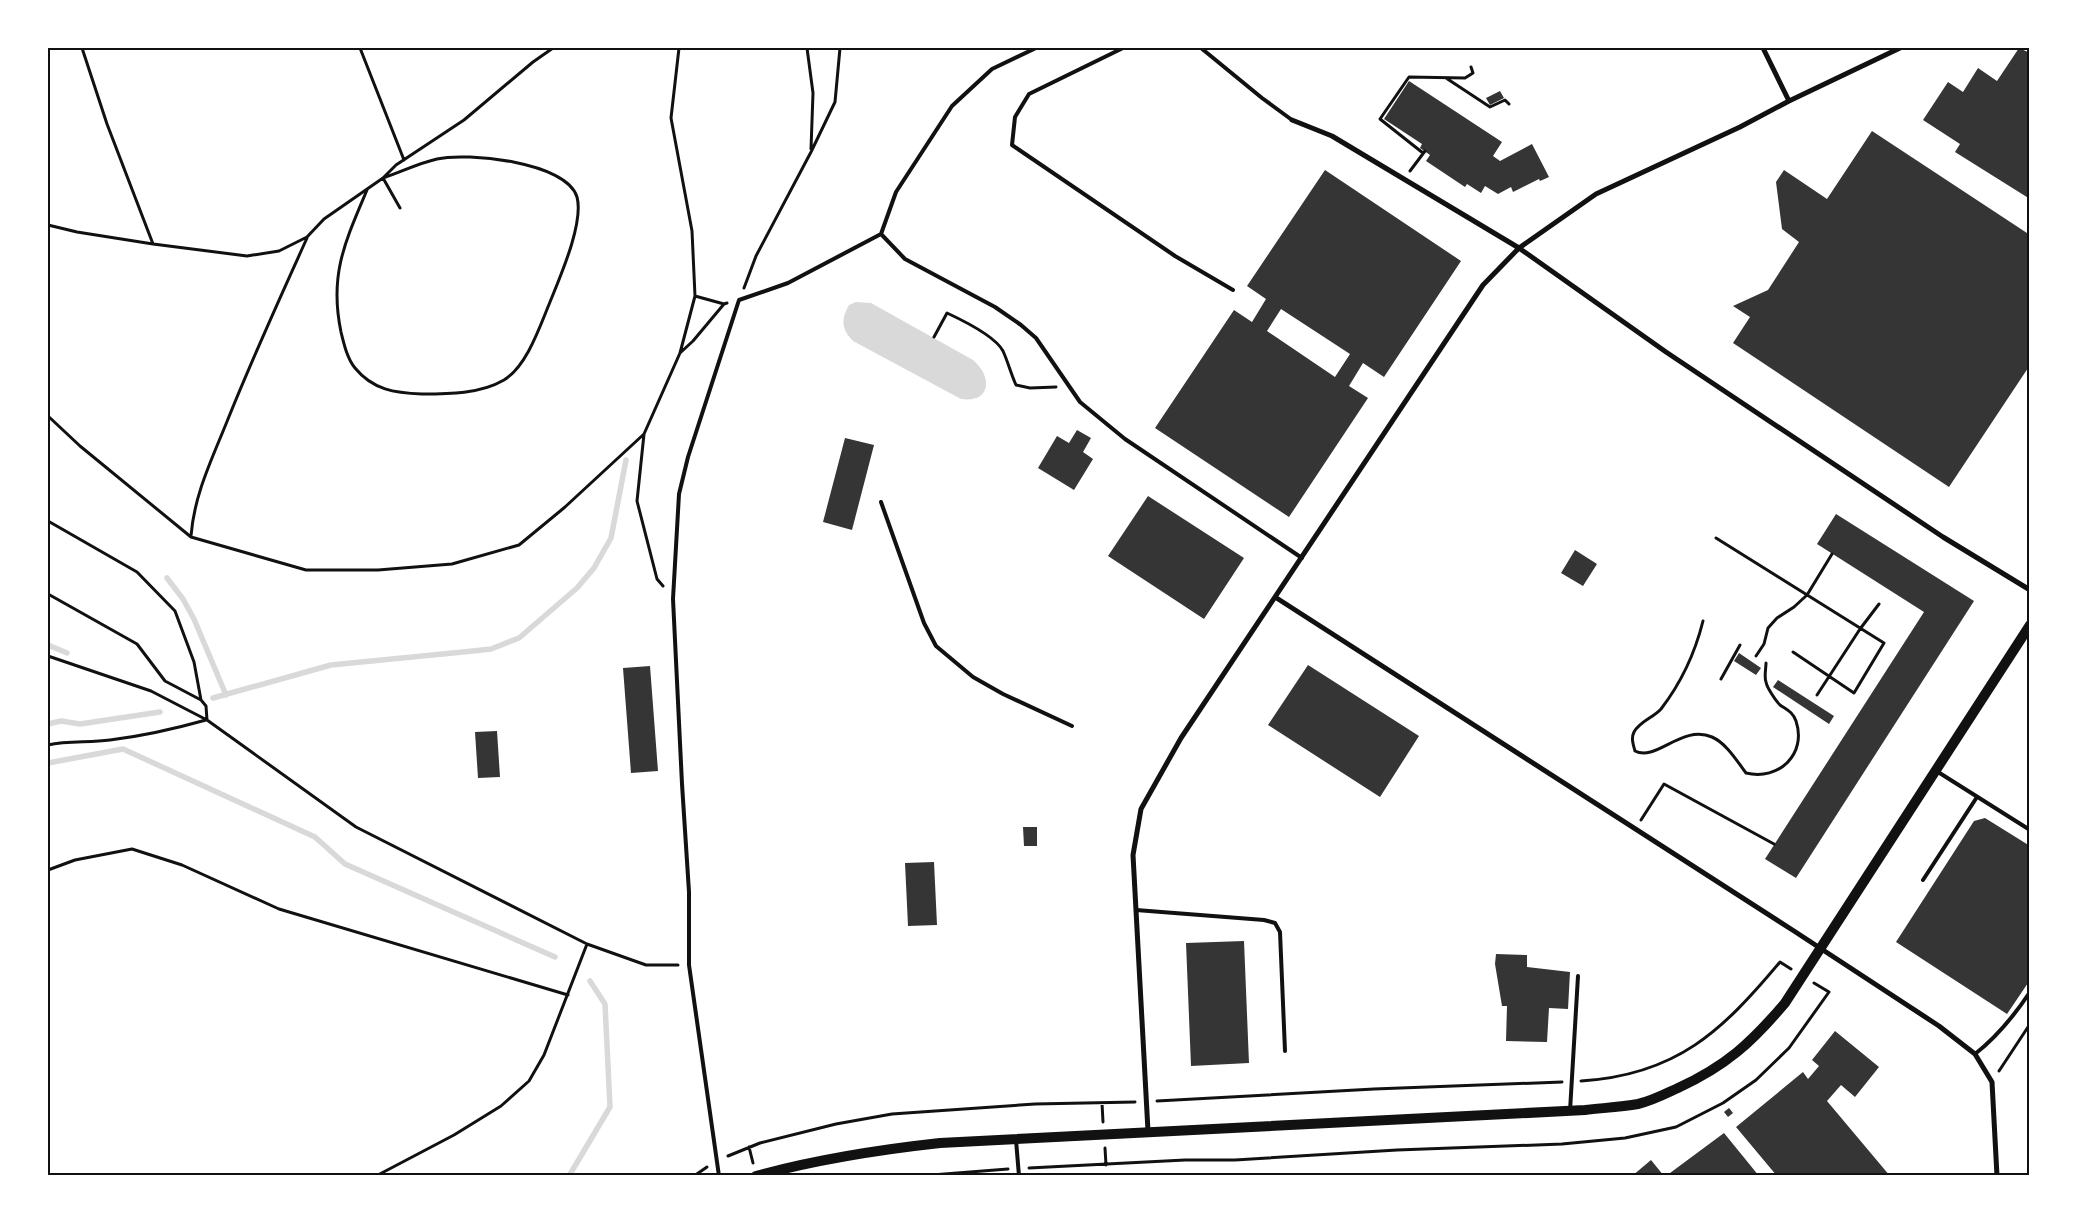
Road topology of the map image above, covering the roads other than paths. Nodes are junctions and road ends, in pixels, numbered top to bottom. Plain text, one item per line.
1 (1036, 48) edge
2 (1123, 48) edge
3 (1201, 48) edge
4 (1763, 48) edge
5 (1900, 48) edge
6 (1789, 101) junction
7 (1292, 120) joint
8 (881, 234) junction
9 (1519, 248) junction
10 (1233, 290) dead end
11 (881, 502) dead end
12 (1302, 558) junction
13 (2030, 590) edge
14 (1275, 597) junction
15 (2030, 625) edge
16 (1072, 726) dead end
17 (1936, 770) junction
18 (1977, 797) junction
19 (2030, 830) edge
20 (1923, 880) dead end
21 (1136, 910) junction
22 (1821, 949) junction
23 (1578, 976) dead end
24 (2030, 992) edge
25 (1285, 1051) dead end
26 (1975, 1054) junction
27 (1570, 1111) junction
28 (1148, 1132) junction
29 (1016, 1138) junction
30 (720, 1176) edge
31 (756, 1176) edge
32 (1019, 1176) edge
33 (1997, 1176) edge

1 - 8 lane
2 - 10 lane
3 - 7 lane
4 - 6 street
5 - 6 street
6 - 9 street
7 - 9 street
8 - 12 lane
8 - 30 lane
9 - 12 street
9 - 13 street
11 - 16 lane
12 - 14 street
14 - 21 street
14 - 22 street
15 - 17 main road
17 - 18 lane
17 - 22 main road
18 - 19 lane
18 - 20 lane
21 - 25 lane
21 - 28 street
22 - 26 street
22 - 27 main road
23 - 27 lane
24 - 26 lane
26 - 33 street
27 - 28 main road
28 - 29 main road
29 - 31 main road
29 - 32 lane

